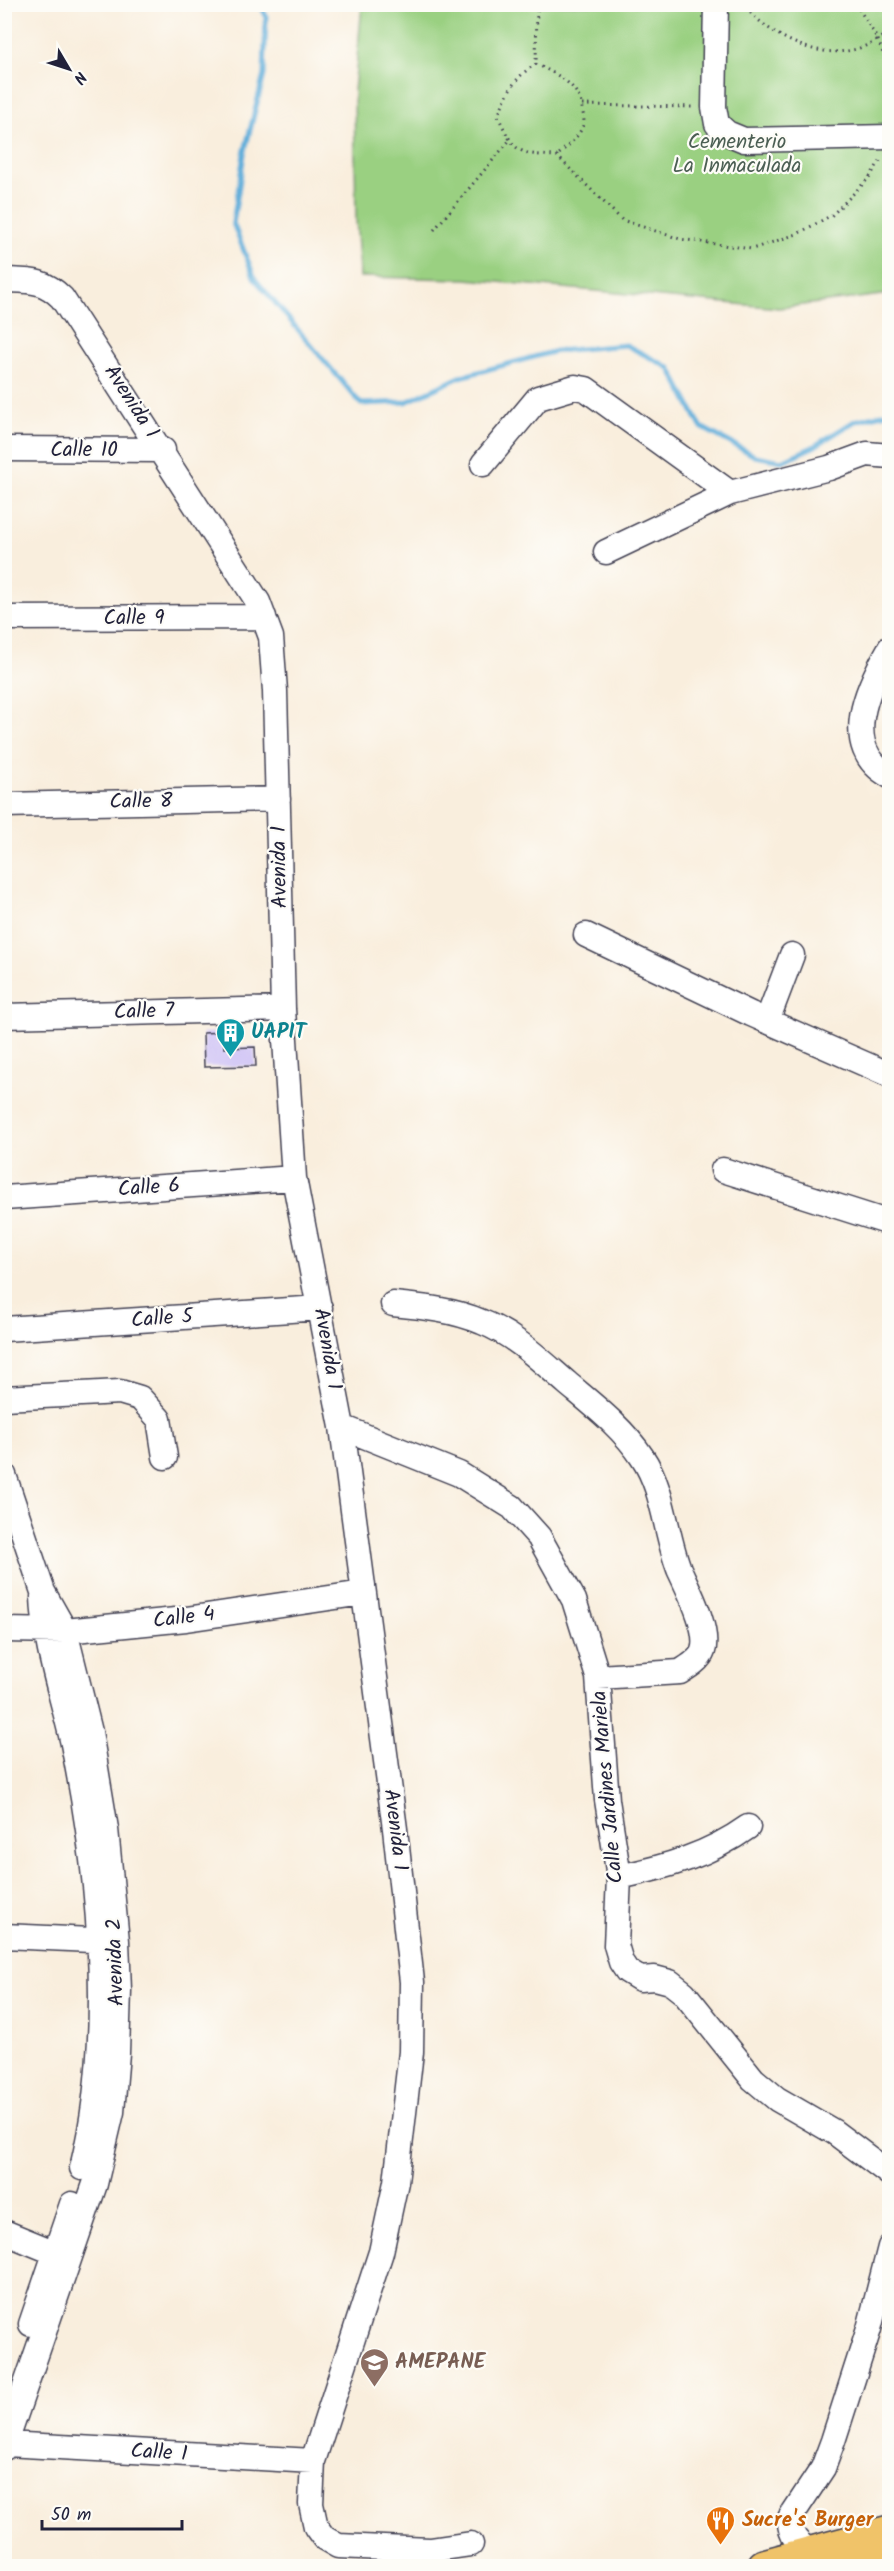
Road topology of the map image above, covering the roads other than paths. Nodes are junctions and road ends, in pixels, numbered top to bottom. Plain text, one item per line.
1 (716, 4) edge
2 (887, 145) edge
3 (4, 280) edge
4 (4, 449) edge
5 (163, 450) junction
6 (890, 456) edge
7 (483, 464) dead end
8 (730, 493) junction
9 (606, 552) dead end
10 (264, 617) junction
11 (4, 618) edge
12 (890, 648) edge
13 (890, 776) edge
14 (278, 799) junction
15 (4, 805) edge
16 (586, 935) dead end
17 (792, 955) dead end
18 (283, 1009) junction
19 (4, 1016) edge
20 (767, 1021) junction
21 (890, 1074) edge
22 (723, 1170) dead end
23 (294, 1178) junction
24 (4, 1198) edge
25 (890, 1223) edge
26 (393, 1304) dead end
27 (320, 1308) junction
28 (4, 1329) edge
29 (4, 1398) edge
30 (342, 1427) junction
31 (165, 1458) dead end
32 (4, 1475) edge
33 (363, 1593) junction
34 (4, 1630) edge
35 (55, 1631) junction
36 (598, 1677) junction
37 (748, 1827) dead end
38 (619, 1877) junction
39 (4, 1936) edge
40 (108, 1940) junction
41 (890, 2174) edge
42 (4, 2232) edge
43 (890, 2247) edge
44 (63, 2256) junction
45 (4, 2403) edge
46 (5, 2446) edge
47 (313, 2461) junction
48 (471, 2544) dead end
49 (885, 2550) edge
50 (826, 2560) edge
51 (764, 2566) edge

1 - 2 street
3 - 5 street, Avenida 1
4 - 5 street, Calle 10
5 - 10 street, Avenida 1
6 - 8 street
7 - 8 street
8 - 9 street
10 - 11 street, Calle 9
10 - 14 street, Avenida 1
12 - 13 street
14 - 15 street, Calle 8
14 - 18 street, Avenida 1
16 - 20 street
17 - 20 street
18 - 19 street, Calle 7
18 - 23 street, Avenida 1
20 - 21 street
22 - 25 street
23 - 24 street, Calle 6
23 - 27 street, Avenida 1
26 - 36 street
27 - 28 street, Calle 5
27 - 30 street, Avenida 1
29 - 31 street
30 - 33 street, Avenida 1
30 - 36 street, Calle Jardines Mariela
32 - 35 street
33 - 35 street, Calle 4
33 - 47 street, Avenida 1
34 - 35 street, Calle 4
35 - 40 street
36 - 38 street, Calle Jardines Mariela
37 - 38 street
38 - 41 street, Calle Jardines Mariela
39 - 40 street
40 - 44 street
42 - 44 street
43 - 50 street
44 - 45 street
44 - 46 street
46 - 47 street, Calle 1
47 - 48 street, Avenida 1
49 - 50 highway
50 - 51 highway

